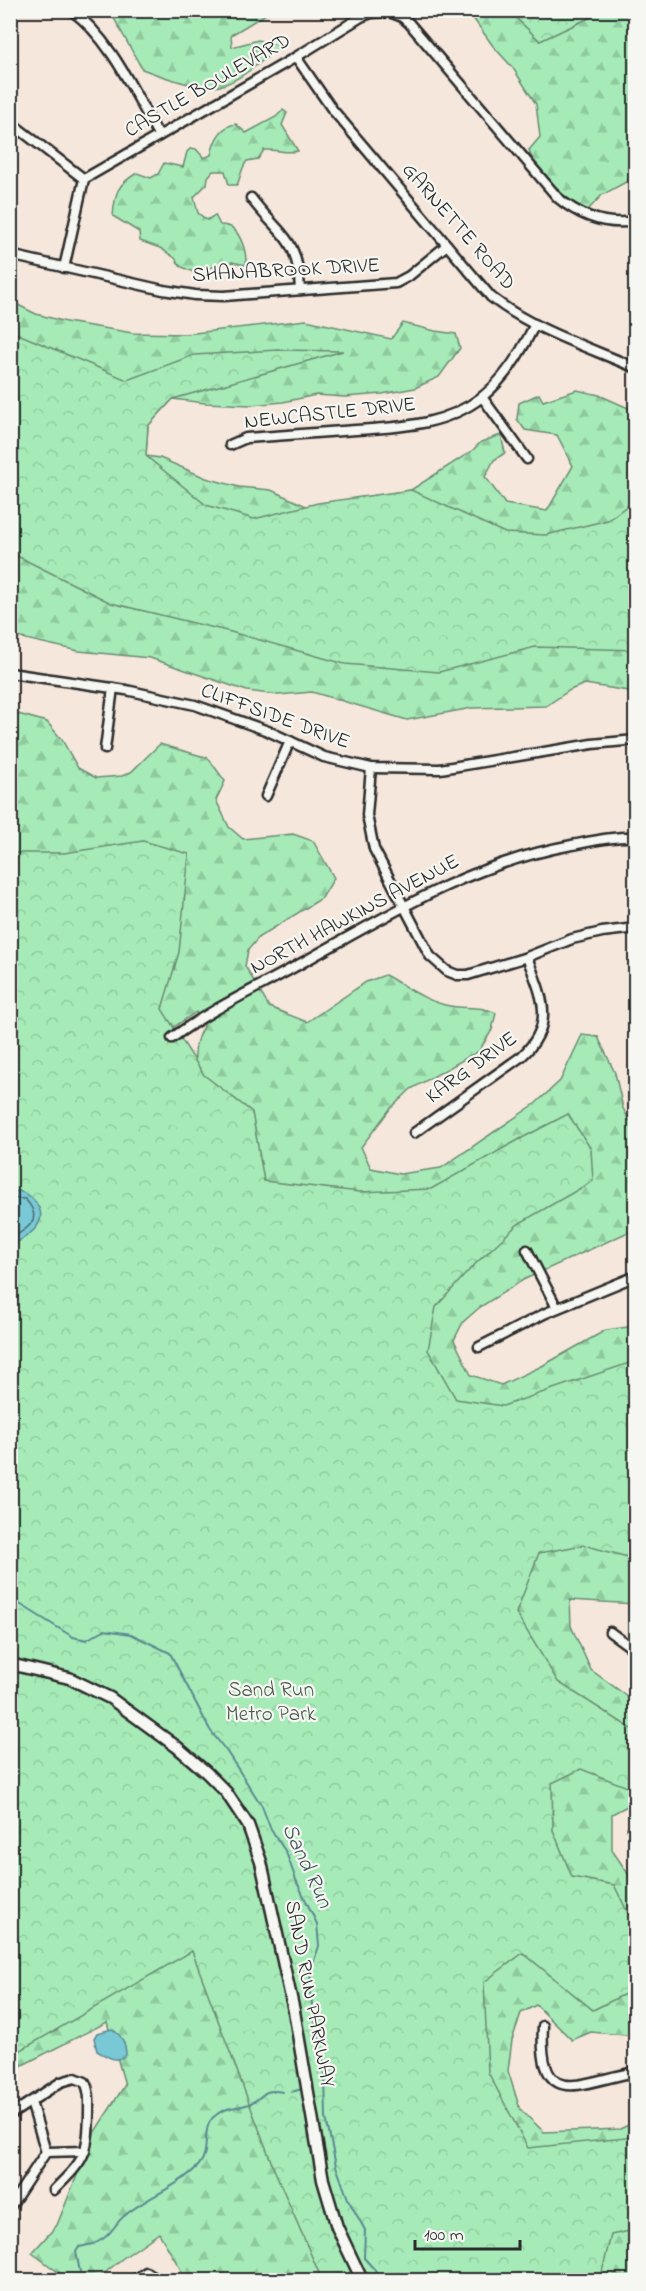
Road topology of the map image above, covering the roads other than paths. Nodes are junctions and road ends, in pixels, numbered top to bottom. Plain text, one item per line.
1 (71, 10) edge
2 (296, 57) junction
3 (10, 122) edge
4 (159, 136) junction
5 (84, 179) junction
6 (251, 198) dead end
7 (636, 221) edge
8 (447, 245) junction
9 (10, 255) edge
10 (64, 268) junction
11 (300, 290) junction
12 (535, 324) junction
13 (636, 368) edge
14 (482, 398) junction
15 (230, 445) dead end
16 (526, 459) dead end
17 (10, 673) edge
18 (113, 688) junction
19 (636, 740) edge
20 (290, 741) junction
21 (105, 748) dead end
22 (370, 768) junction
23 (266, 796) dead end
24 (636, 837) edge
25 (403, 907) junction
26 (636, 928) edge
27 (527, 957) junction
28 (172, 1038) dead end
29 (414, 1133) dead end
30 (527, 1250) dead end
31 (636, 1276) edge
32 (557, 1308) junction
33 (479, 1347) dead end
34 (610, 1632) dead end
35 (636, 1651) edge
36 (10, 1664) edge
37 (543, 2026) dead end
38 (636, 2072) edge
39 (31, 2102) junction
40 (10, 2115) edge
41 (85, 2151) junction
42 (46, 2152) junction
43 (54, 2190) dead end
44 (10, 2207) edge
45 (10, 2278) edge
46 (15, 2280) edge
47 (135, 2280) edge
48 (154, 2280) edge
49 (362, 2280) edge

1 - 4 street
2 - 4 street, CASTLE BOULEVARD
2 - 7 street, CASTLE BOULEVARD
2 - 8 street, GARNETTE ROAD
3 - 5 street
4 - 5 street, CASTLE BOULEVARD
5 - 10 street
6 - 11 street
8 - 11 street, SHANABROOK DRIVE
8 - 12 street, GARNETTE ROAD
9 - 10 street, SHANABROOK DRIVE
10 - 11 street, SHANABROOK DRIVE
12 - 13 street, GARNETTE ROAD
12 - 14 street, NEWCASTLE DRIVE
14 - 15 street, NEWCASTLE DRIVE
14 - 16 street
17 - 18 street, CLIFFSIDE DRIVE
18 - 20 street, CLIFFSIDE DRIVE
18 - 21 street
19 - 22 street, CLIFFSIDE DRIVE
20 - 22 street, CLIFFSIDE DRIVE
20 - 23 street
22 - 25 street
24 - 25 street, NORTH HAWKINS AVENUE
25 - 27 street
25 - 28 street, NORTH HAWKINS AVENUE
26 - 27 street
27 - 29 street, KARG DRIVE
30 - 32 street
31 - 32 street
32 - 33 street
34 - 35 street
36 - 49 street, SAND RUN PARKWAY
37 - 38 street
39 - 40 street
39 - 41 street
39 - 42 street
41 - 42 street
41 - 43 street
42 - 44 street
45 - 46 street
47 - 48 street

